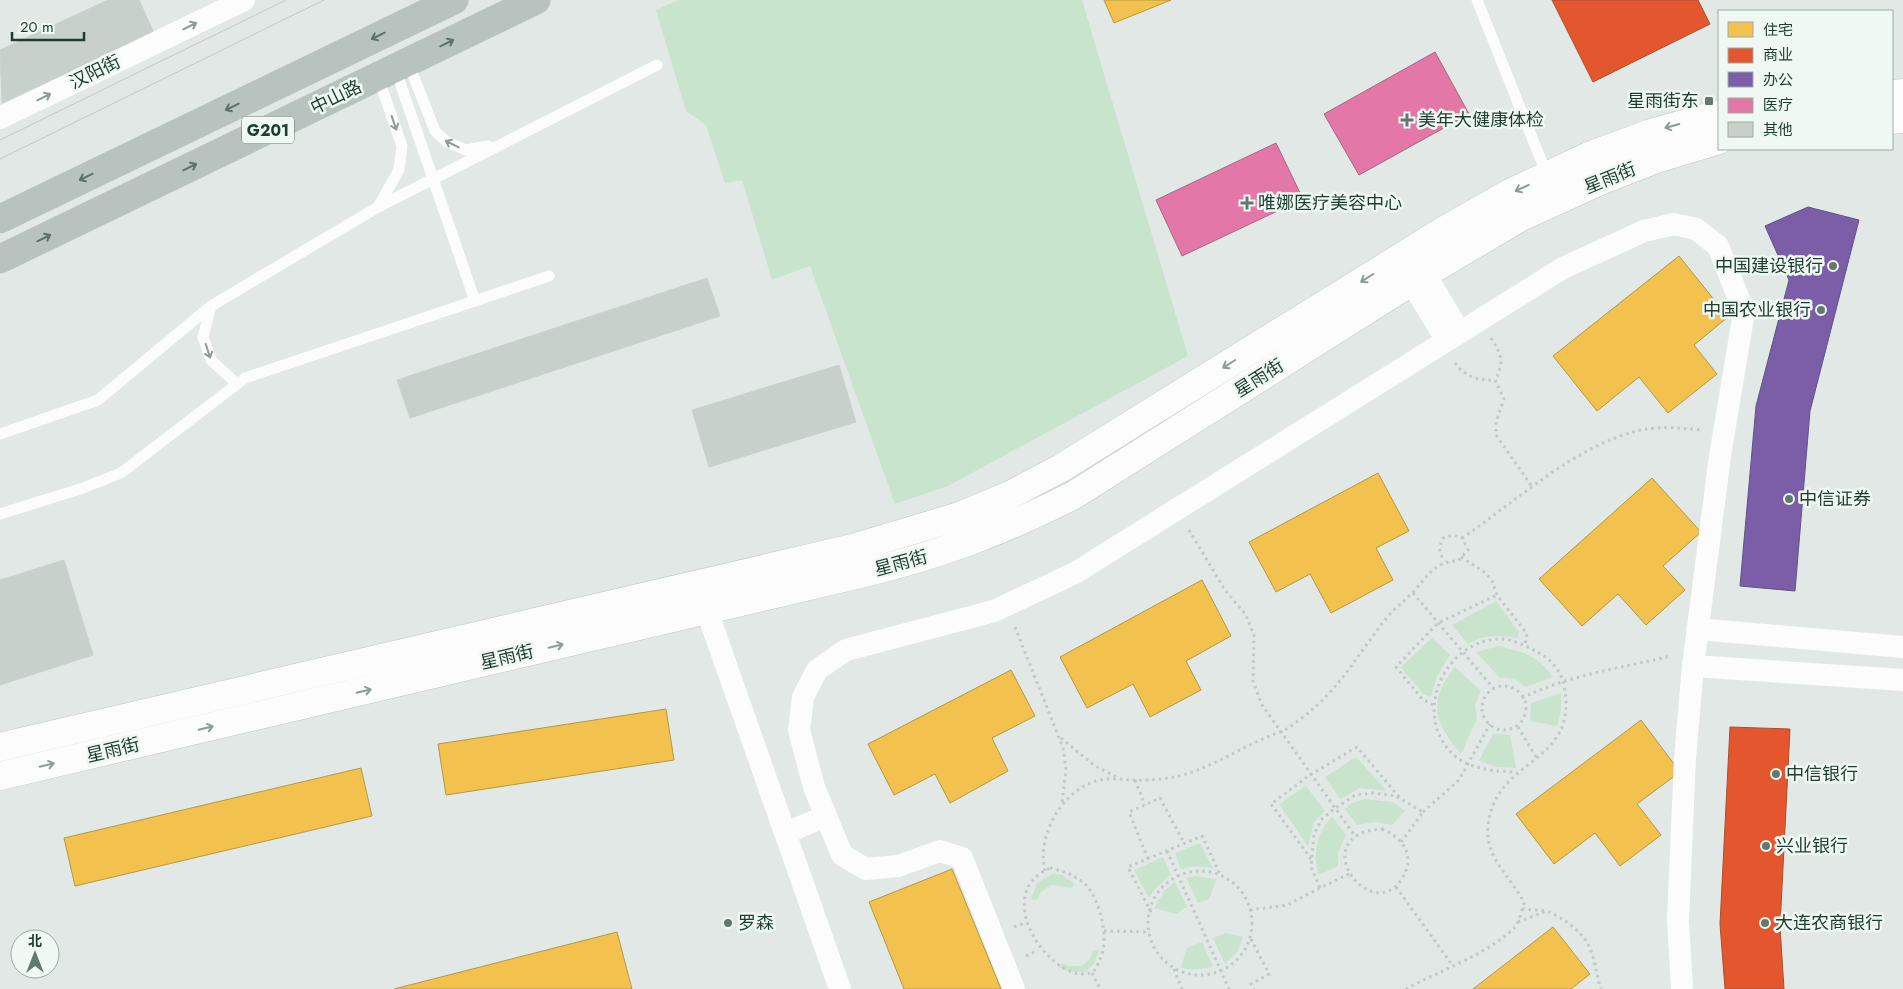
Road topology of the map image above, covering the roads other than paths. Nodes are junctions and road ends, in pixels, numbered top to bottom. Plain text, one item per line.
1 (244, 0) edge
2 (454, 0) edge
3 (1477, 0) edge
4 (525, 2) edge
5 (657, 65) dead end
6 (394, 69) junction
7 (1718, 114) edge
8 (0, 118) edge
9 (1718, 140) edge
10 (499, 144) junction
11 (435, 178) junction
12 (1552, 188) junction
13 (378, 208) junction
14 (0, 219) edge
15 (0, 259) edge
16 (1411, 267) junction
17 (550, 276) dead end
18 (475, 301) junction
19 (211, 306) junction
20 (1456, 334) junction
21 (237, 384) junction
22 (0, 434) edge
23 (0, 514) edge
24 (698, 584) junction
25 (707, 610) junction
26 (1903, 647) edge
27 (1695, 649) junction
28 (1903, 680) edge
29 (0, 747) edge
30 (0, 776) edge
31 (824, 811) junction
32 (784, 828) junction
33 (840, 989) edge
34 (1014, 989) edge
35 (1682, 989) edge

8 -> 1 street, 汉阳街
2 -> 14 highway, 中山路 / G201
3 - 12 lane
6 -> 4 highway, 中山路 / G201
5 - 10 lane
10 -> 6 lane
6 - 11 lane
6 -> 13 lane
15 -> 6 highway, 中山路 / G201
7 -> 12 street, 星雨街
9 - 12 street, 星雨街
10 - 11 lane
11 - 13 lane
11 - 18 lane
12 - 16 street, 星雨街
13 - 19 lane
16 - 20 street
16 -> 24 street, 星雨街
16 - 25 street, 星雨街
17 - 18 lane
18 - 21 lane
19 -> 21 lane
19 - 22 lane
20 - 27 street
20 - 31 street
21 - 23 lane
24 - 25 street
24 - 29 street, 星雨街
30 -> 25 street, 星雨街
25 - 32 street
26 - 27 street
27 - 28 street
27 - 35 street
31 - 32 street
31 - 34 street
32 - 33 street

